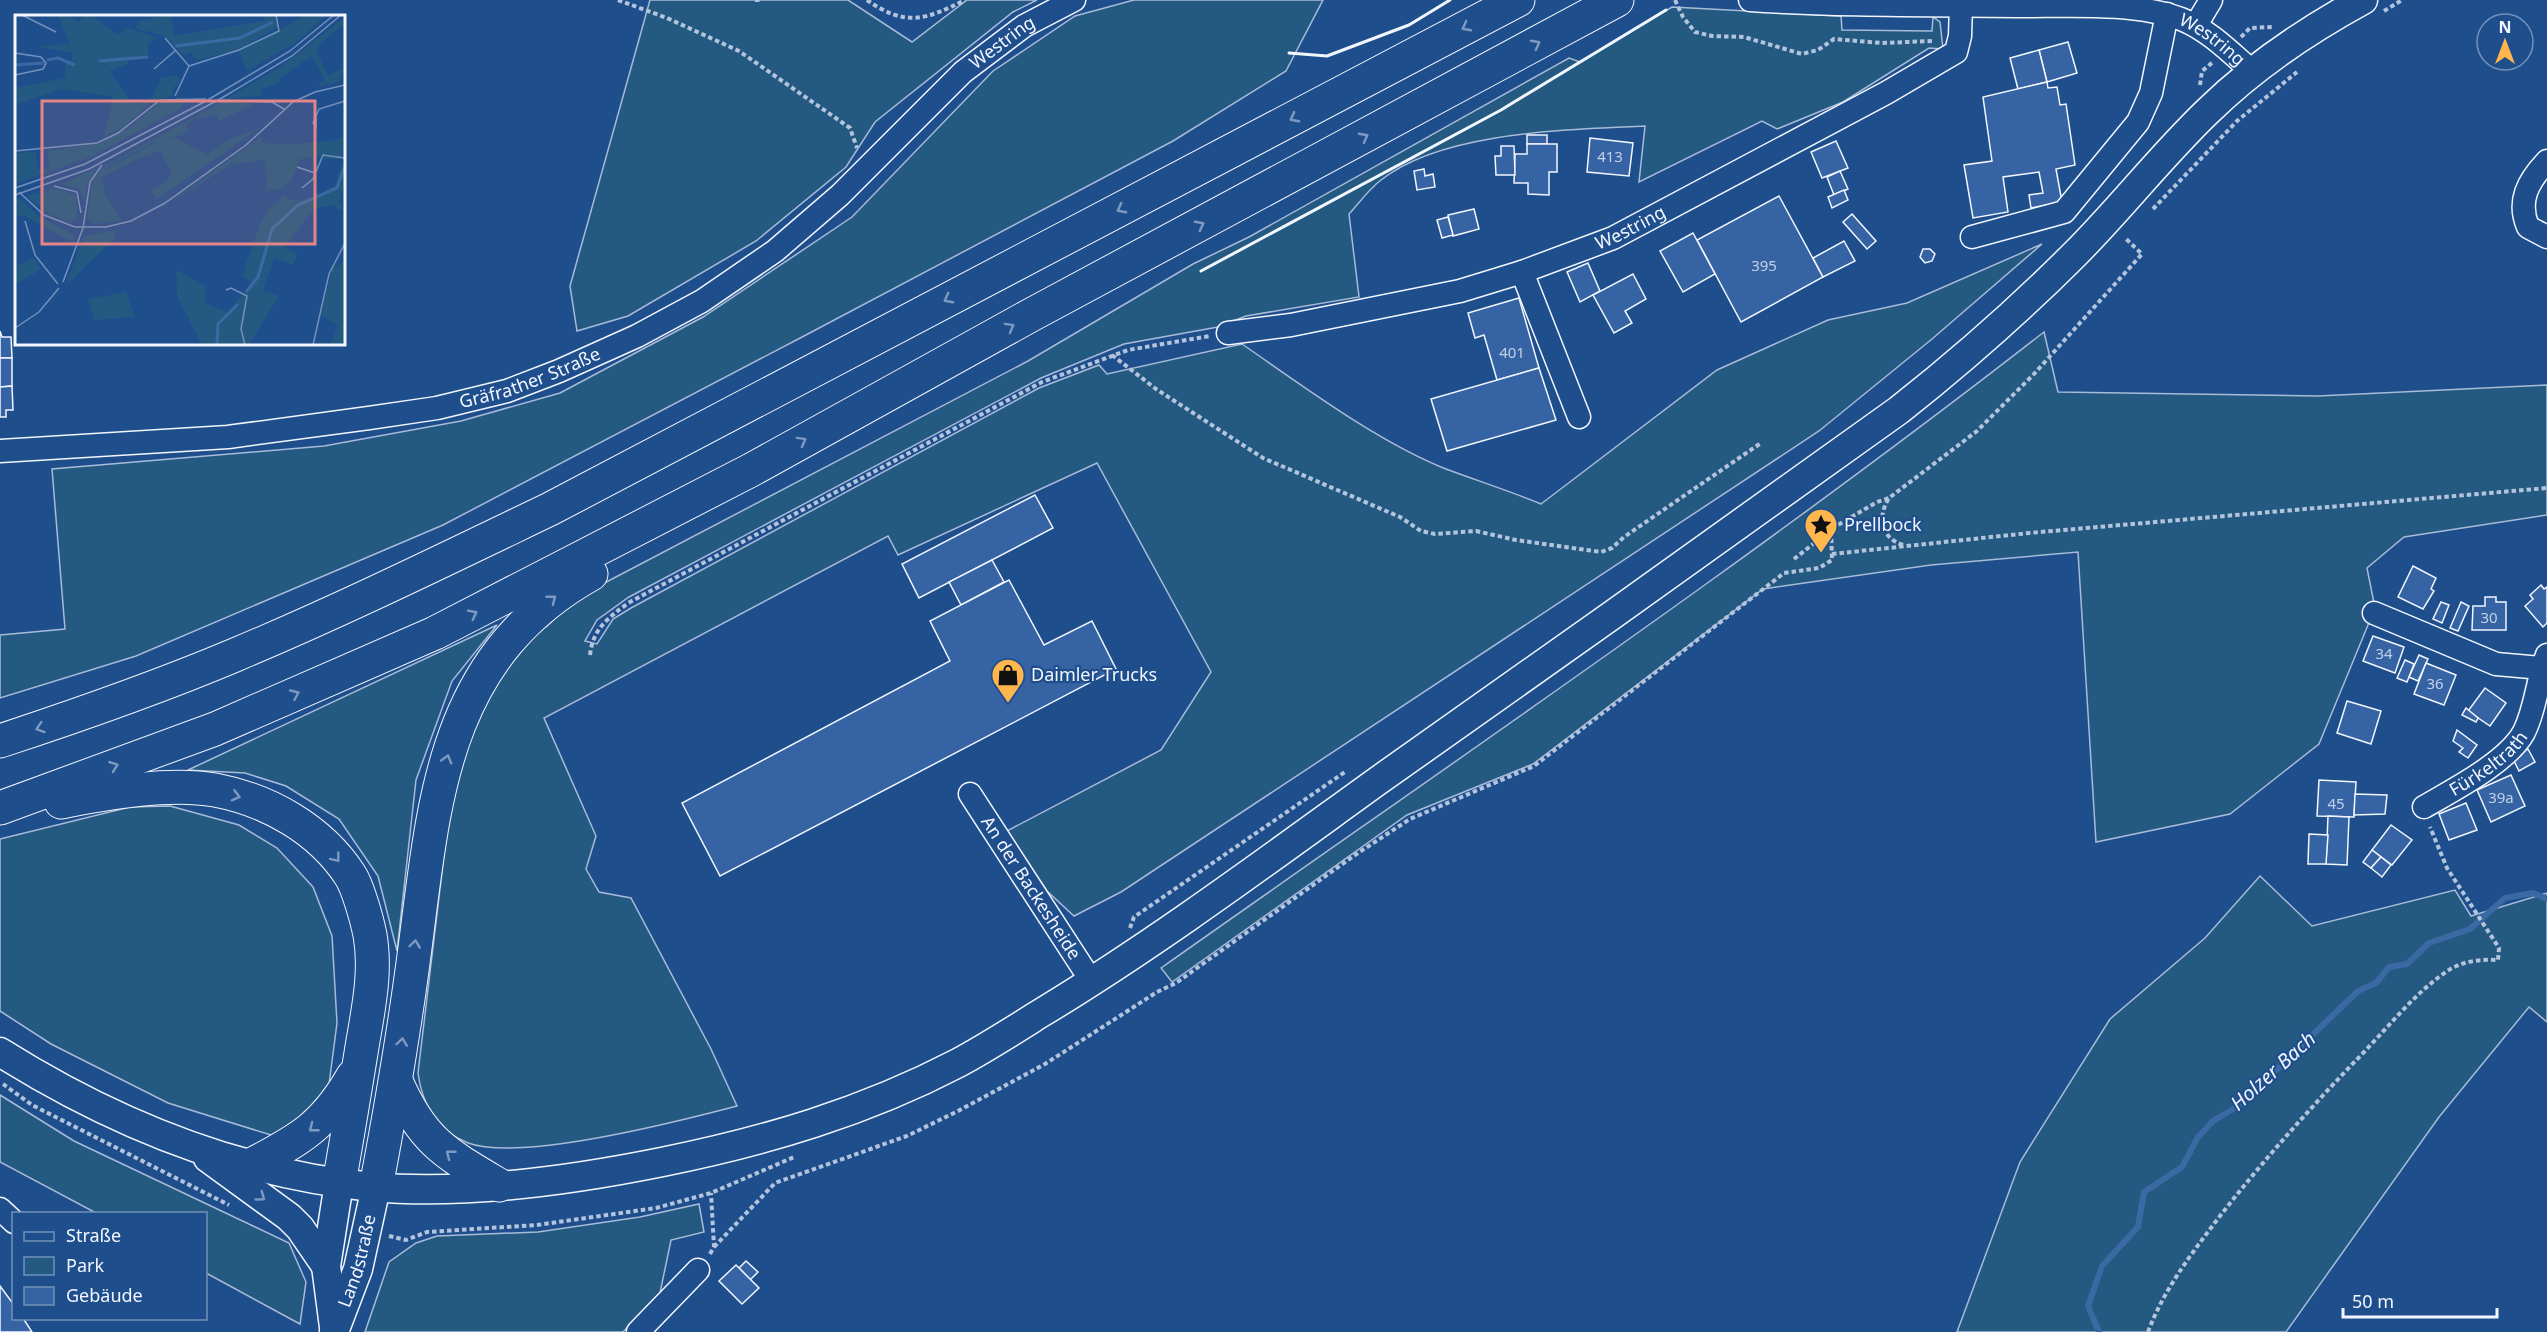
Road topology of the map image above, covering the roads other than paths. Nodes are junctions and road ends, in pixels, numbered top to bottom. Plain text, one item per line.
1 (1074, 0) edge
2 (1518, 0) edge
3 (1750, 0) edge
4 (2211, 0) edge
5 (1613, 2) edge
6 (2066, 3) edge
7 (1972, 4) edge
8 (2368, 9) edge
9 (2166, 14) junction
10 (2196, 26) junction
11 (963, 72) joint
12 (2254, 73) junction
13 (2547, 161) edge
14 (1972, 237) dead end
15 (2547, 237) edge
16 (1522, 272) junction
17 (1228, 333) road end
18 (1579, 417) dead end
19 (0, 451) edge
20 (751, 470) junction
21 (2374, 613) dead end
22 (2545, 662) edge
23 (0, 741) edge
24 (970, 794) dead end
25 (2424, 807) road end
26 (0, 808) edge
27 (0, 813) edge
28 (1092, 982) junction
29 (0, 1052) edge
30 (359, 1064) junction
31 (396, 1081) junction
32 (197, 1150) junction
33 (253, 1164) junction
34 (339, 1183) junction
35 (499, 1185) junction
36 (376, 1187) junction
37 (0, 1209) edge
38 (12, 1220) edge
39 (326, 1266) junction
40 (698, 1270) road end
41 (649, 1328) edge

1 - 11 street, Westring
2 -> 23 highway
3 - 7 street, Westring
4 - 10 street
20 -> 5 highway
6 - 7 street, Westring
6 - 9 street, Westring
7 - 16 street, Westring
8 - 12 main road, Westring
9 - 10 street, Westring
9 - 14 street
10 - 12 street, Westring
11 - 19 street, Gräfrather Straße
12 - 28 main road
13 - 15 street
16 - 17 street, Westring
16 - 18 street
26 -> 20 highway
31 -> 20 highway
21 - 22 street, Fürkeltrath
22 - 25 street, Fürkeltrath
24 - 28 street, An der Backesheide
27 -> 30 highway
28 - 35 main road
29 - 32 main road
30 -> 33 highway
30 - 34 highway
35 -> 31 highway
31 - 36 highway
32 - 33 main road
32 -> 39 main road
33 - 34 main road
34 - 36 main road
34 - 39 main road, Landstraße
35 - 36 main road
36 - 39 main road, Landstraße
37 - 38 street
40 - 41 street

